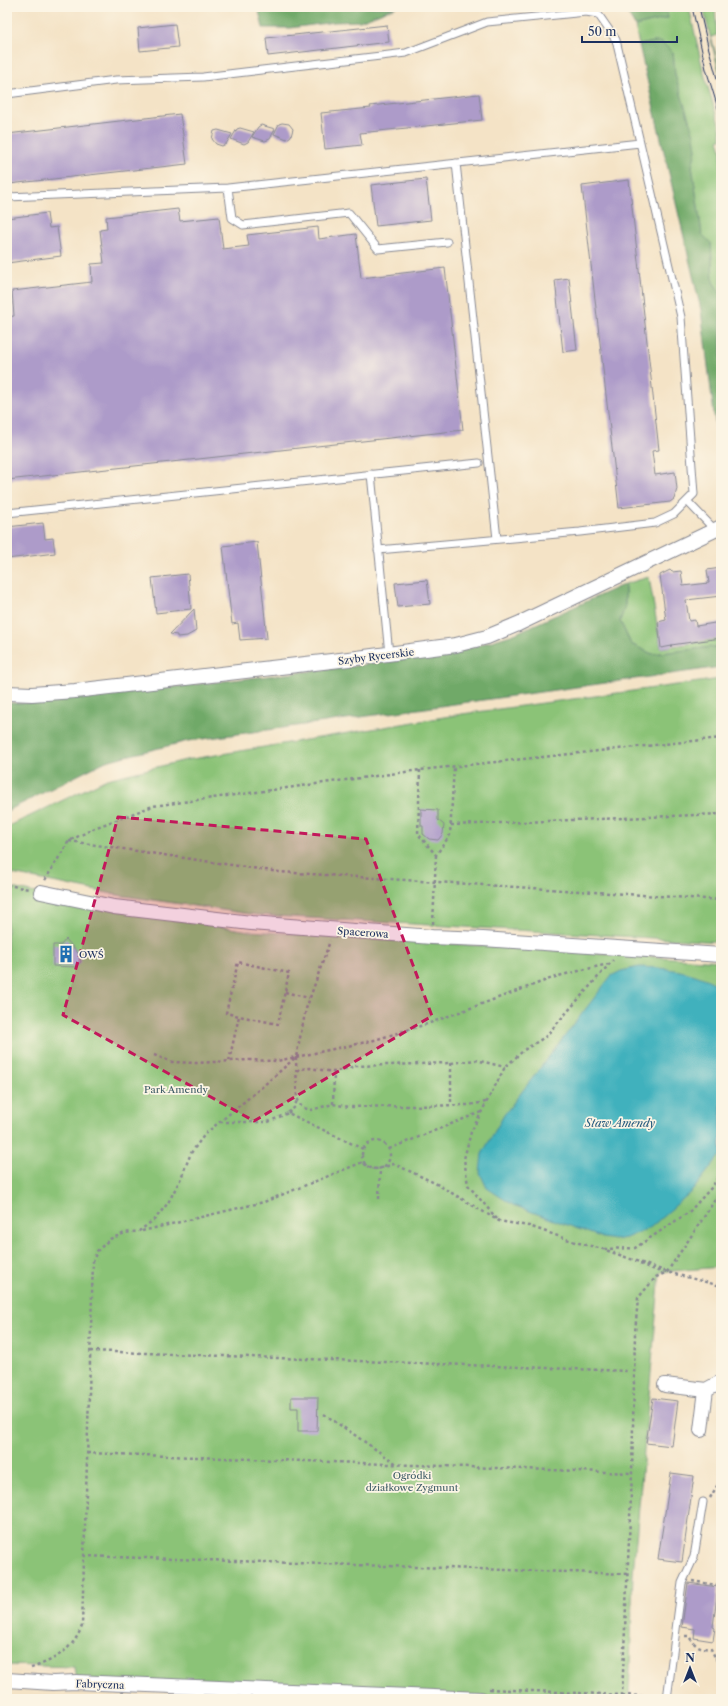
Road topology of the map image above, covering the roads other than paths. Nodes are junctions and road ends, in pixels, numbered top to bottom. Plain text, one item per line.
1 (7, 94) edge
2 (640, 143) junction
3 (456, 163) junction
4 (228, 188) junction
5 (7, 197) edge
6 (447, 242) dead end
7 (479, 463) dead end
8 (371, 474) junction
9 (687, 501) junction
10 (7, 513) edge
11 (718, 528) edge
12 (497, 539) junction
13 (378, 550) junction
14 (389, 654) junction
15 (7, 693) edge
16 (41, 892) road end
17 (721, 955) edge
18 (721, 1383) edge
19 (665, 1385) dead end
20 (706, 1390) junction
21 (701, 1430) dead end
22 (703, 1502) road end
23 (7, 1680) edge
24 (484, 1694) edge
25 (294, 1695) edge
26 (667, 1699) edge

1 - 2 lane
2 - 3 lane
2 - 9 lane
3 - 4 lane
3 - 12 lane
4 - 5 lane
4 - 6 lane
7 - 8 lane
8 - 10 lane
8 - 13 lane
9 - 11 lane
9 - 12 lane
11 - 14 street, Szyby Rycerskie
12 - 13 lane
13 - 14 lane
14 - 15 street, Szyby Rycerskie
16 - 17 street, Spacerowa
18 - 20 street
19 - 20 street
20 - 21 street
22 - 26 lane
23 - 25 street, Fabryczna
24 - 25 street, Fabryczna

